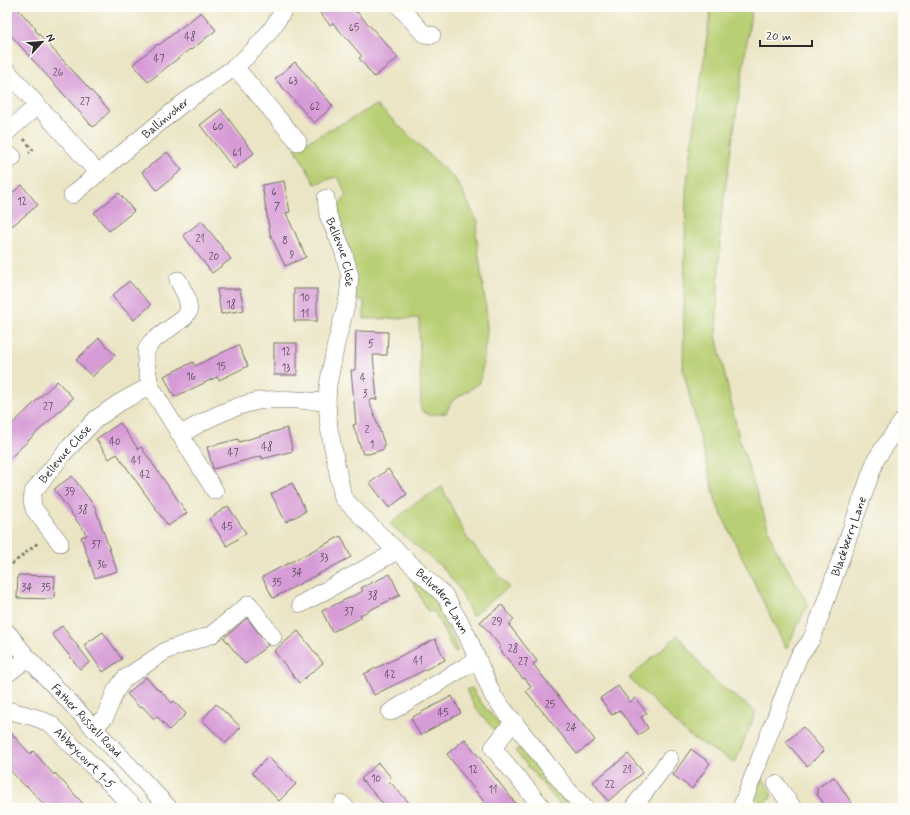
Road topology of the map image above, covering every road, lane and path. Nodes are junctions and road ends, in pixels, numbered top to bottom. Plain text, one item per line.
1 (285, 7) edge
2 (400, 7) edge
3 (432, 35) dead end
4 (235, 67) junction
5 (7, 71) edge
6 (37, 106) junction
7 (7, 132) edge
8 (298, 142) dead end
9 (98, 174) junction
10 (72, 195) dead end
11 (326, 198) dead end
12 (178, 280) dead end
13 (150, 386) junction
14 (327, 402) junction
15 (903, 420) edge
16 (181, 435) junction
17 (215, 491) dead end
18 (343, 498) joint
19 (56, 537) joint
20 (397, 552) junction
21 (7, 568) edge
22 (301, 604) dead end
23 (7, 632) edge
24 (273, 637) dead end
25 (28, 658) junction
26 (478, 659) junction
27 (7, 674) edge
28 (7, 710) edge
29 (390, 712) dead end
30 (514, 721) junction
31 (93, 728) junction
32 (670, 759) dead end
33 (776, 784) dead end
34 (134, 808) edge
35 (169, 808) edge
36 (543, 808) edge
37 (585, 808) edge
38 (633, 808) edge
39 (741, 808) edge
40 (793, 808) edge

1 - 4 street, Ballinvoher
2 - 3 street
4 - 8 street
4 - 9 street, Ballinvoher
5 - 6 street
6 - 7 street
6 - 9 street
9 - 10 street, Ballinvoher
11 - 14 street, Bellevue Close
12 - 13 street
13 - 16 street
13 - 19 street, Bellevue Close
14 - 16 street
14 - 18 street, Bellevue Close
15 - 39 street, Blackberry Lane
16 - 17 street
18 - 20 street, Belvedere Lawn
19 - 21 path
20 - 22 street
20 - 26 street, Belvedere Lawn
23 - 25 street, Father Russell Road
24 - 31 street
25 - 27 street
25 - 31 street, Father Russell Road
26 - 29 street
26 - 30 street, Belvedere Lawn
28 - 34 street, Abbeycourt 1-5
30 - 36 street
30 - 37 street, Belvedere Lawn
31 - 35 street, Father Russell Road
32 - 38 street
33 - 40 street

